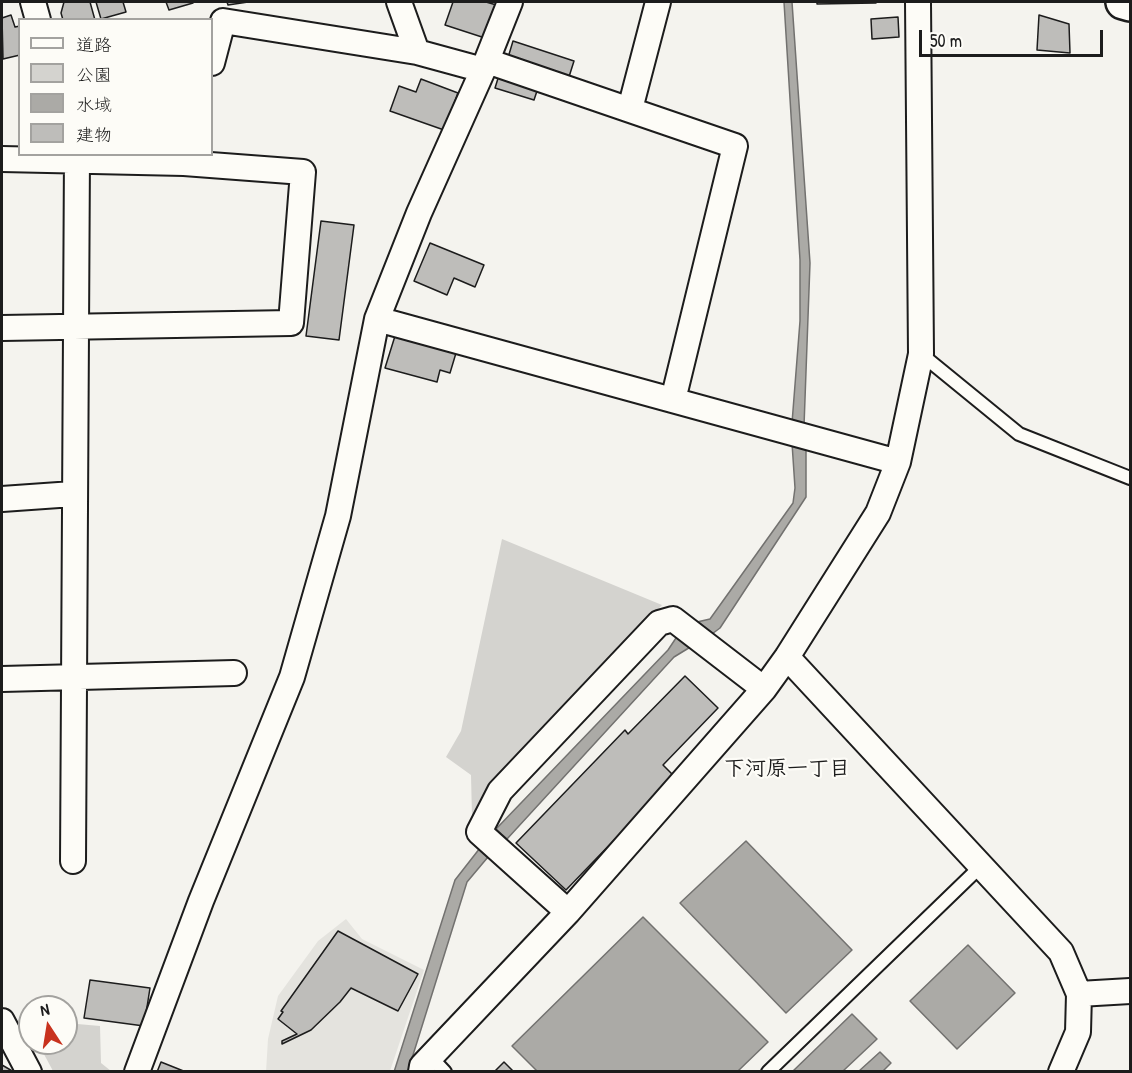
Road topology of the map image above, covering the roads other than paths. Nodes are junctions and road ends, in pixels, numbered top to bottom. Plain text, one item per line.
1 (33, 2) edge
2 (399, 2) edge
3 (510, 2) edge
4 (658, 2) edge
5 (918, 2) edge
6 (1123, 2) edge
7 (1131, 4) edge
8 (220, 11) edge
9 (37, 18) edge
10 (417, 52) junction
11 (213, 56) edge
12 (485, 65) junction
13 (630, 109) junction
14 (78, 158) edge
15 (2, 159) edge
16 (185, 159) edge
17 (377, 319) junction
18 (74, 325) junction
19 (2, 328) edge
20 (921, 354) junction
21 (673, 400) junction
22 (898, 462) junction
23 (1131, 478) edge
24 (73, 494) junction
25 (2, 499) edge
26 (787, 657) junction
27 (234, 672) dead end
28 (73, 675) junction
29 (2, 679) edge
30 (764, 689) junction
31 (73, 861) dead end
32 (981, 866) junction
33 (568, 912) junction
34 (1131, 991) edge
35 (1079, 994) junction
36 (2, 1021) edge
37 (432, 1067) edge
38 (29, 1071) edge
39 (137, 1071) edge
40 (768, 1071) edge
41 (1060, 1071) edge

1 - 9 street
2 - 10 street
3 - 12 street
4 - 13 street
5 - 20 street
6 - 7 main road
8 - 10 street
8 - 11 street
10 - 12 street
12 - 13 street
12 - 17 street
13 - 21 street
14 - 15 street
14 - 16 street
14 - 18 street
16 - 18 street
17 - 21 street
17 - 39 street
18 - 19 street
18 - 24 street
20 - 22 street
20 - 23 lane
21 - 22 street
22 - 26 street
24 - 25 street
24 - 28 street
26 - 30 street
26 - 32 street
27 - 28 street
28 - 29 street
28 - 31 street
30 - 33 street
30 - 33 street
32 - 35 street
32 - 40 lane
33 - 37 street
34 - 35 street
35 - 41 street
36 - 38 street

